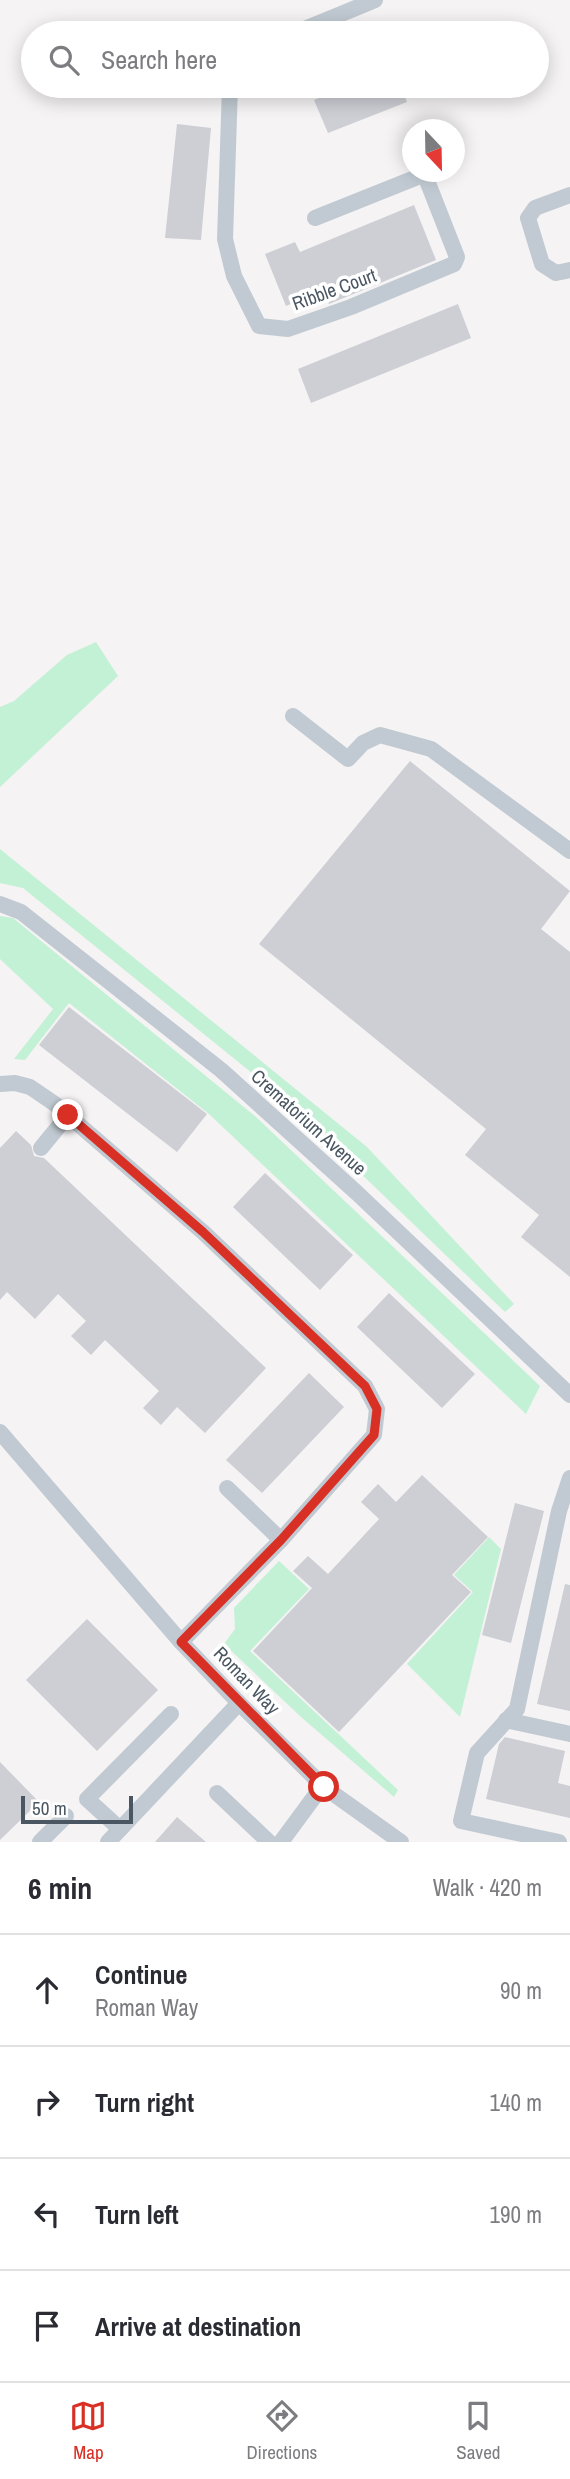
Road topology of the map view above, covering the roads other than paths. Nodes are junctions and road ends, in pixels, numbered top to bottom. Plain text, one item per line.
1 (375, 0) edge
2 (324, 21) edge
3 (230, 98) edge
4 (570, 195) edge
5 (315, 218) dead end
6 (570, 270) edge
7 (293, 716) dead end
8 (570, 851) edge
9 (0, 904) edge
10 (0, 1084) edge
11 (68, 1115) junction
12 (41, 1148) dead end
13 (570, 1395) edge
14 (0, 1433) edge
15 (570, 1478) edge
16 (228, 1488) dead end
17 (281, 1540) junction
18 (181, 1642) junction
19 (239, 1703) junction
20 (172, 1714) dead end
21 (506, 1720) junction
22 (570, 1734) edge
23 (323, 1786) junction
24 (216, 1793) dead end
25 (66, 1816) dead end
26 (120, 1829) junction
27 (40, 1842) edge
28 (108, 1842) edge
29 (269, 1842) edge
30 (281, 1842) edge
31 (401, 1842) edge
32 (559, 1842) edge

1 - 2 lane
3 - 5 lane, Ribble Court
4 - 6 lane
7 - 8 lane
9 - 13 lane, Crematorium Avenue
10 - 11 lane
11 - 12 lane
11 - 17 lane
14 - 18 lane, Roman Way
15 - 21 lane
16 - 17 lane
17 - 18 lane
18 - 19 lane, Roman Way
19 - 23 lane, Roman Way
19 - 26 lane
20 - 26 lane
21 - 22 lane
21 - 32 lane
23 - 30 lane
23 - 31 lane, Roman Way
24 - 29 lane
25 - 27 lane
26 - 28 lane

